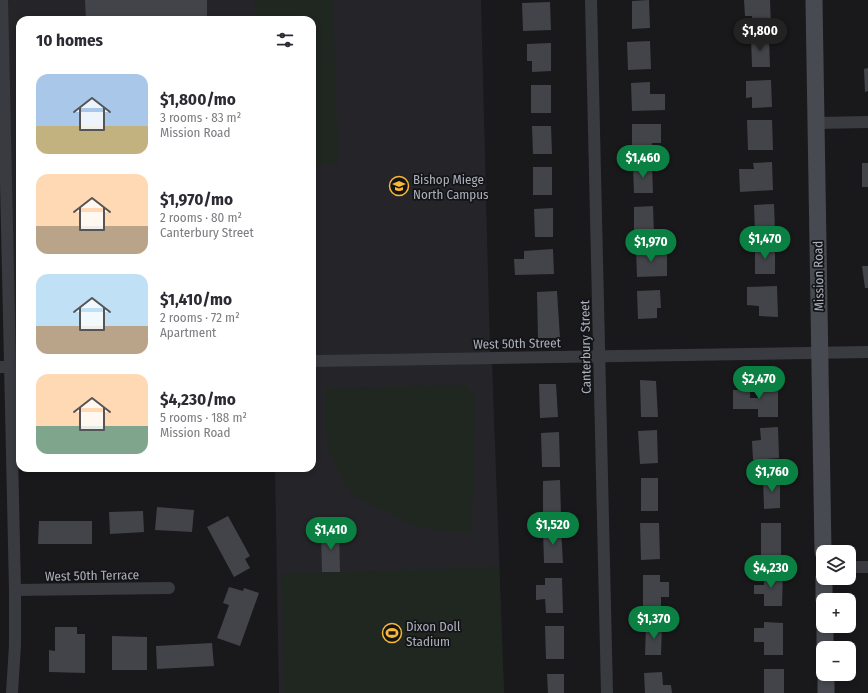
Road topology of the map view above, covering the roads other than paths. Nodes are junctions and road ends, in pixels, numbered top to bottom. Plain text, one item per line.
1 (2, 0) edge
2 (591, 0) edge
3 (814, 0) edge
4 (1, 15) edge
5 (868, 122) edge
6 (816, 123) junction
7 (819, 352) junction
8 (868, 352) edge
9 (599, 356) junction
10 (316, 361) edge
11 (10, 367) edge
12 (823, 545) edge
13 (856, 567) edge
14 (868, 567) edge
15 (169, 588) dead end
16 (15, 590) junction
17 (826, 681) edge
18 (12, 693) edge
19 (607, 693) edge
20 (826, 693) edge

1 - 4 street
2 - 9 street, Canterbury Street
3 - 6 main road, Mission Road
4 - 11 street
5 - 6 street
6 - 7 main road, Mission Road
7 - 8 street, West 50th Street
7 - 9 street, West 50th Street
7 - 12 main road, Mission Road
9 - 10 street, West 50th Street
9 - 19 street, Canterbury Street
11 - 16 street
13 - 14 street
15 - 16 street, West 50th Terrace
16 - 18 street
17 - 20 main road

